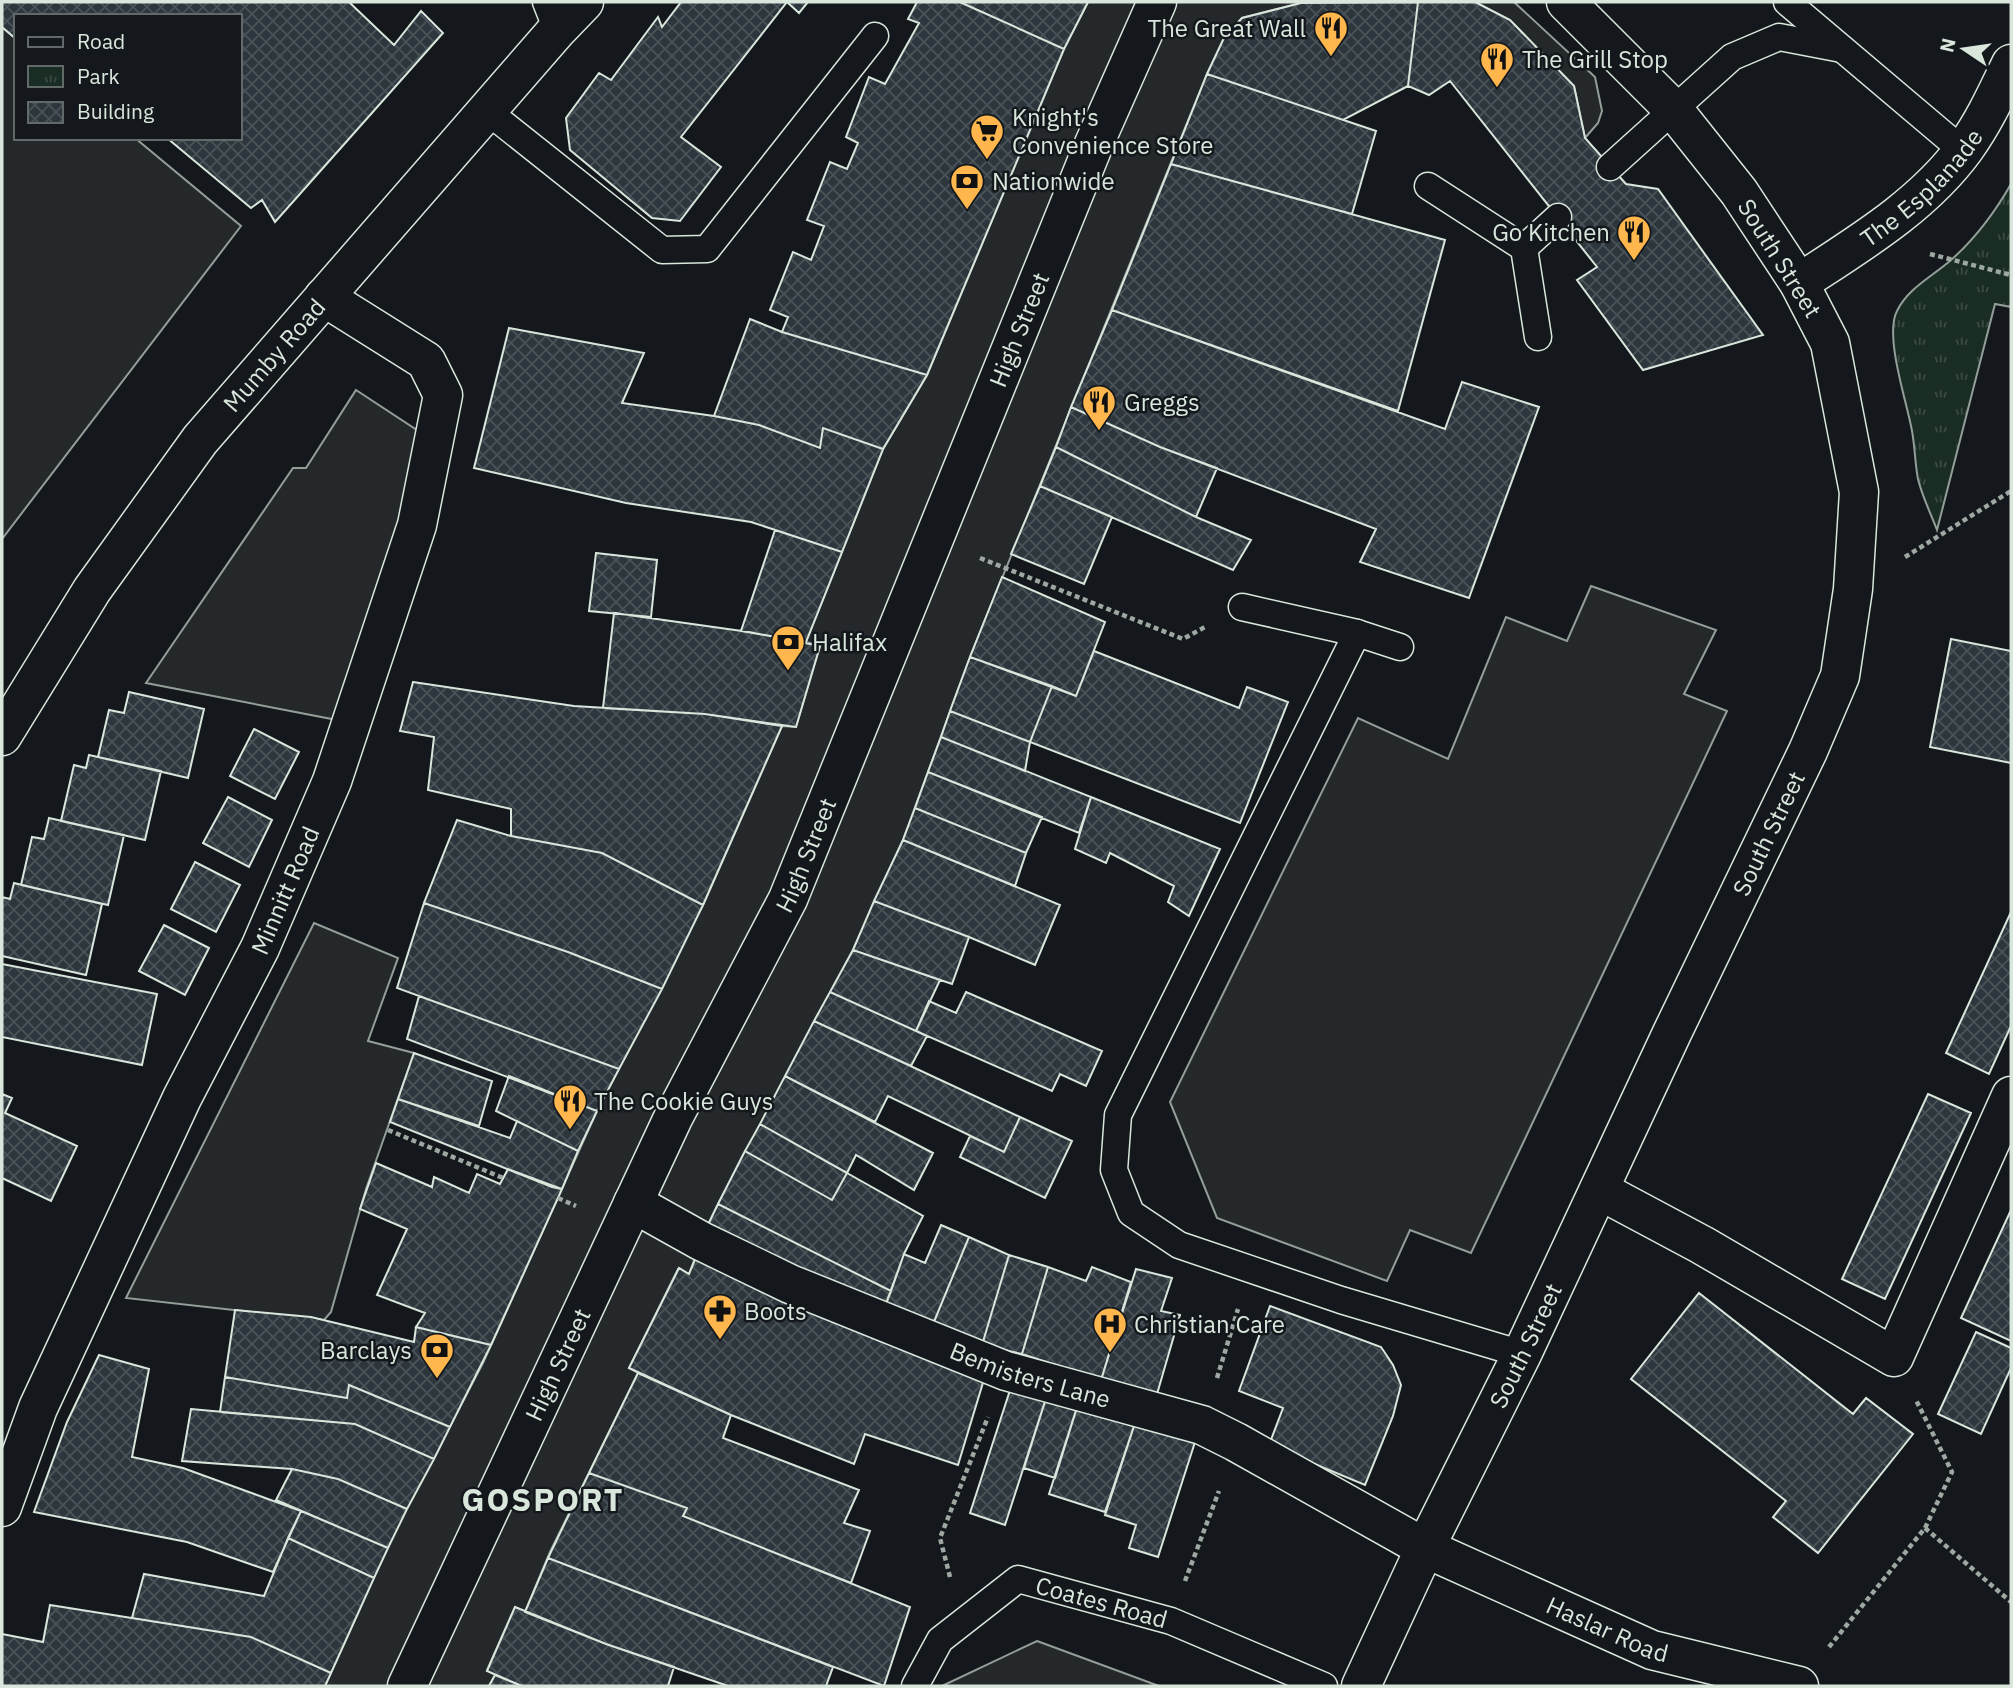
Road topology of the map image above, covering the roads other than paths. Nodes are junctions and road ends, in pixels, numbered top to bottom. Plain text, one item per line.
1 (584, 2) edge
2 (1157, 2) edge
3 (1566, 2) edge
4 (1787, 2) edge
5 (552, 16) edge
6 (875, 36) dead end
7 (1842, 49) junction
8 (2011, 64) edge
9 (1673, 109) junction
10 (486, 110) junction
11 (1963, 151) junction
12 (1610, 167) dead end
13 (1428, 186) dead end
14 (1558, 216) dead end
15 (1524, 248) junction
16 (1799, 284) junction
17 (324, 297) junction
18 (1538, 337) dead end
19 (1242, 607) road end
20 (1357, 633) junction
21 (1400, 647) dead end
22 (2, 736) edge
23 (2011, 1096) edge
24 (1600, 1190) junction
25 (633, 1203) junction
26 (1522, 1354) junction
27 (2, 1507) edge
28 (1425, 1548) junction
29 (407, 1686) edge
30 (915, 1686) edge
31 (1324, 1686) edge
32 (1361, 1686) edge
33 (1798, 1686) edge

1 - 5 street, Mumby Road
2 - 25 street, High Street
3 - 9 street, South Street
4 - 7 lane
5 - 10 street, Mumby Road
6 - 10 lane
7 - 9 lane
7 - 11 lane
8 - 11 street, The Esplanade
9 - 12 lane
9 - 16 street, South Street
10 - 17 street, Mumby Road
11 - 16 street, The Esplanade
13 - 15 lane
14 - 15 lane
15 - 18 lane
16 - 24 street, South Street
17 - 22 street, Mumby Road
17 - 27 street, Minnitt Road
19 - 20 lane
20 - 21 lane
20 - 26 lane
23 - 24 street
24 - 26 street, South Street
25 - 28 street, Bemisters Lane
25 - 29 street, High Street
26 - 28 street, South Street
28 - 32 street, South Street
28 - 33 street, Haslar Road
30 - 31 lane, Coates Road

